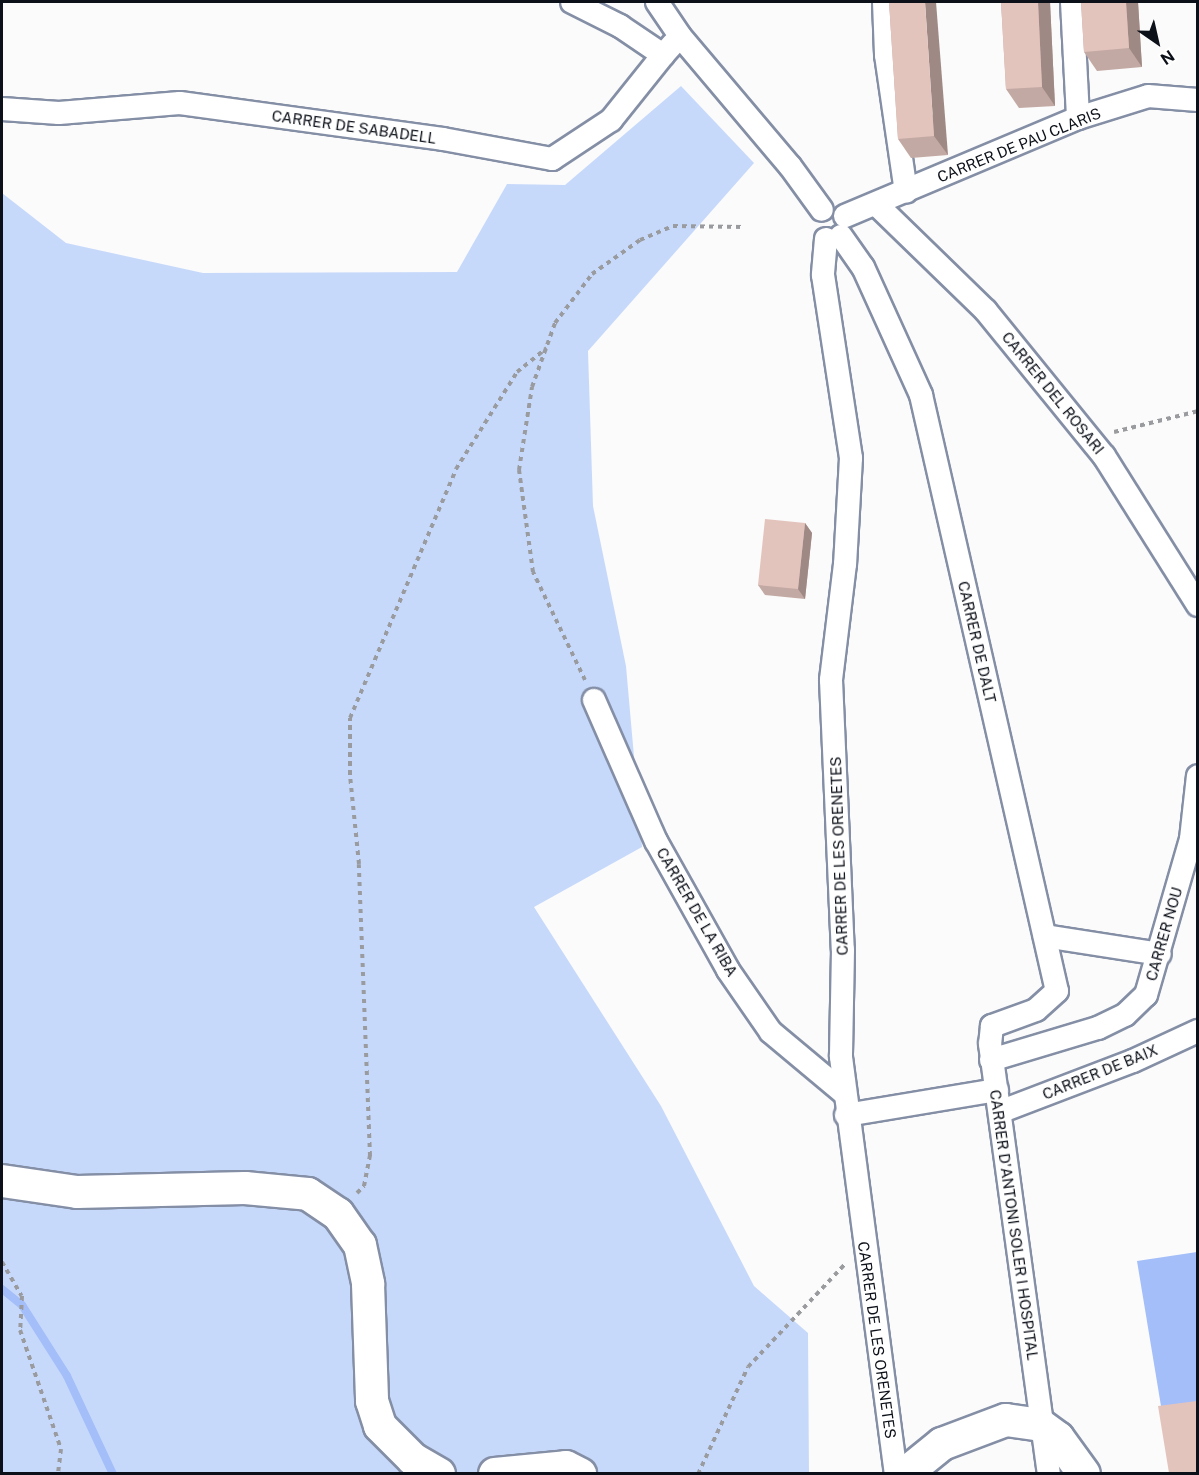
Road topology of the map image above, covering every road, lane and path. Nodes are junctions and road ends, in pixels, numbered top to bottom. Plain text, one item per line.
1 (572, 2) edge
2 (657, 2) edge
3 (884, 2) edge
4 (1072, 2) edge
5 (680, 36) junction
6 (663, 55) junction
7 (1197, 100) edge
8 (2, 109) edge
9 (1078, 118) junction
10 (906, 192) junction
11 (877, 205) junction
12 (744, 226) dead end
13 (837, 230) junction
14 (547, 348) junction
15 (1197, 411) edge
16 (1090, 438) junction
17 (1197, 605) edge
18 (594, 700) joint
19 (1197, 776) edge
20 (1045, 936) junction
21 (1160, 954) junction
22 (992, 1026) joint
23 (1197, 1031) edge
24 (991, 1060) junction
25 (844, 1093) junction
26 (999, 1101) junction
27 (846, 1115) junction
28 (2, 1181) edge
29 (338, 1214) junction
30 (864, 1246) junction
31 (2, 1262) edge
32 (1040, 1425) junction
33 (57, 1473) edge
34 (439, 1473) edge
35 (495, 1473) edge
36 (580, 1473) edge
37 (698, 1473) edge
38 (896, 1473) edge
39 (905, 1473) edge
40 (1049, 1473) edge
41 (1084, 1473) edge

1 - 6 street
2 - 5 street
3 - 10 street
4 - 9 street
5 - 6 street, CARRER DE SABADELL
5 - 13 street
6 - 8 street, CARRER DE SABADELL
7 - 9 street, CARRER DE PAU CLARIS
9 - 10 street, CARRER DE PAU CLARIS
10 - 11 street, CARRER DE PAU CLARIS
11 - 13 street, CARRER DE PAU CLARIS
11 - 16 street, CARRER DEL ROSARI
12 - 14 path
13 - 20 street, CARRER DE DALT
13 - 25 street, CARRER DE LES ORENETES
14 - 18 path
14 - 29 path
15 - 16 path, CARRER DEL ROSARI
16 - 17 street, CARRER DEL ROSARI
18 - 25 street, CARRER DE LA RIBA
19 - 21 street, CARRER NOU
20 - 21 street
20 - 22 street, CARRER DE DALT
21 - 24 street, CARRER NOU
22 - 24 street, CARRER D'ANTONI SOLER I HOSPITAL
23 - 26 street, CARRER DE BAIX
24 - 26 street, CARRER D'ANTONI SOLER I HOSPITAL
25 - 27 street, CARRER DE LES ORENETES
26 - 27 street, CARRER DE BAIX
26 - 32 street, CARRER D'ANTONI SOLER I HOSPITAL
27 - 30 street, CARRER DE LES ORENETES
28 - 29 street
29 - 34 street
30 - 37 path
30 - 38 street, CARRER DE LES ORENETES
31 - 33 path
32 - 39 street
32 - 40 street, CARRER D'ANTONI SOLER I HOSPITAL
32 - 41 street
35 - 36 street

